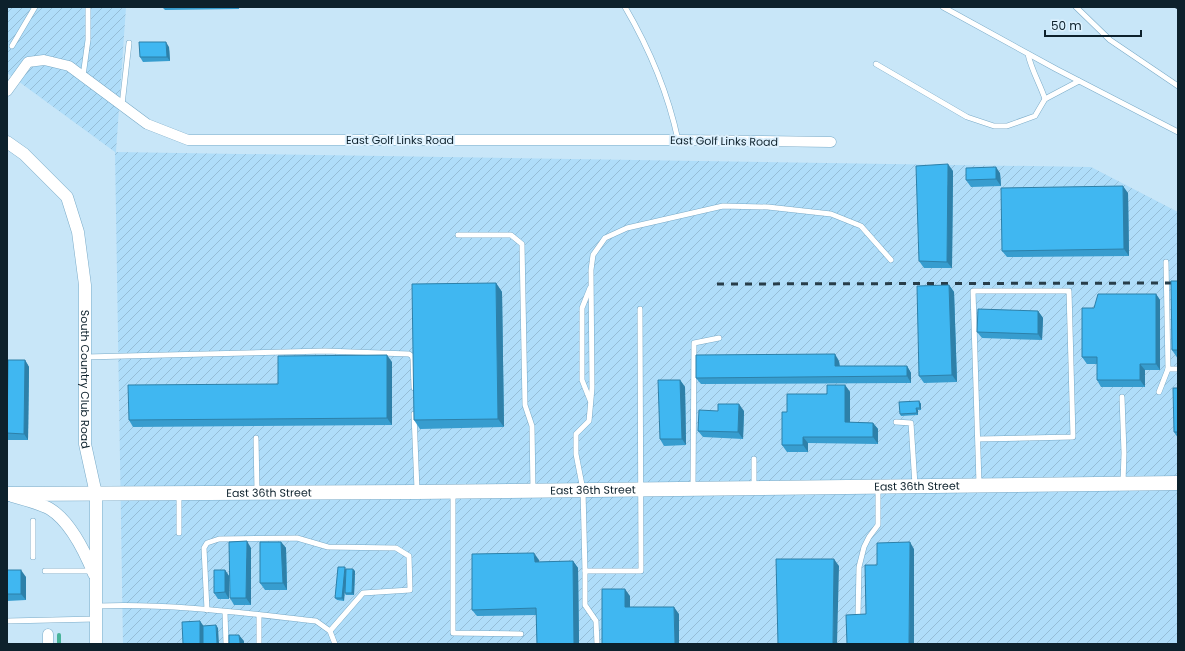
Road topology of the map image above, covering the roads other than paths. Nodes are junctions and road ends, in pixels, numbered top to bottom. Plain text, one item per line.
1 (35, 7) edge
2 (88, 7) edge
3 (625, 7) edge
4 (943, 7) edge
5 (1076, 7) edge
6 (129, 43) dead end
7 (12, 46) dead end
8 (1028, 54) junction
9 (876, 64) dead end
10 (83, 76) junction
11 (1079, 82) junction
12 (1178, 86) edge
13 (7, 91) edge
14 (1045, 99) junction
15 (122, 106) junction
16 (1178, 132) edge
17 (678, 140) junction
18 (7, 142) edge
19 (831, 142) dead end
20 (458, 235) dead end
21 (891, 260) dead end
22 (1166, 262) dead end
23 (591, 286) junction
24 (640, 309) dead end
25 (719, 338) dead end
26 (84, 357) junction
27 (1168, 369) junction
28 (1178, 369) edge
29 (414, 390) edge
30 (1159, 392) dead end
31 (1122, 397) dead end
32 (591, 401) junction
33 (414, 406) edge
34 (896, 422) dead end
35 (256, 438) dead end
36 (978, 439) junction
37 (754, 459) dead end
38 (1178, 483) edge
39 (1123, 484) junction
40 (979, 485) junction
41 (878, 486) junction
42 (916, 486) junction
43 (693, 488) junction
44 (754, 488) junction
45 (641, 489) junction
46 (533, 490) junction
47 (583, 490) junction
48 (453, 491) junction
49 (417, 492) junction
50 (179, 493) junction
51 (257, 493) junction
52 (7, 494) edge
53 (96, 494) junction
54 (34, 521) dead end
55 (179, 533) dead end
56 (33, 557) dead end
57 (45, 571) dead end
58 (585, 571) junction
59 (94, 574) junction
60 (96, 606) junction
61 (207, 610) junction
62 (225, 612) junction
63 (259, 615) junction
64 (858, 615) edge
65 (96, 619) junction
66 (7, 621) edge
67 (330, 631) junction
68 (521, 634) dead end
69 (96, 644) edge
70 (226, 644) edge
71 (258, 644) edge
72 (335, 644) edge
73 (341, 644) edge
74 (597, 644) edge

1 - 7 lane
2 - 10 lane
3 - 17 lane
4 - 8 lane
5 - 12 lane
6 - 15 lane
8 - 11 lane
8 - 14 lane
9 - 14 lane
10 - 13 street, East Golf Links Road
10 - 15 street, East Golf Links Road
11 - 14 lane
11 - 16 lane
15 - 17 street, East Golf Links Road
17 - 19 street, East Golf Links Road
18 - 26 street, South Country Club Road
20 - 46 lane
21 - 23 lane
22 - 27 lane
23 - 32 lane
23 - 32 lane
24 - 45 lane
25 - 43 lane
26 - 29 lane
26 - 53 street, South Country Club Road
27 - 28 lane
27 - 30 lane
31 - 39 lane
32 - 47 lane
33 - 49 lane
34 - 42 lane
35 - 51 lane
36 - 36 lane
36 - 40 lane
37 - 44 lane
38 - 39 main road, East 36th Street
39 - 40 main road, East 36th Street
40 - 42 main road, East 36th Street
41 - 42 main road, East 36th Street
41 - 44 main road, East 36th Street
41 - 64 lane
43 - 44 main road, East 36th Street
43 - 45 main road, East 36th Street
45 - 47 main road, East 36th Street
45 - 58 lane
46 - 47 main road, East 36th Street
46 - 48 main road, East 36th Street
47 - 58 lane
48 - 49 main road, East 36th Street
48 - 68 lane
49 - 51 main road, East 36th Street
50 - 51 main road, East 36th Street
50 - 53 main road, East 36th Street
50 - 55 lane
52 - 53 main road, East 36th Street
52 - 59 street
53 - 59 street, South Country Club Road
54 - 56 lane
57 - 59 lane
58 - 74 lane
59 - 60 street, South Country Club Road
60 - 61 lane
60 - 65 street, South Country Club Road
61 - 62 lane
61 - 67 lane
62 - 63 lane
62 - 70 lane
63 - 67 lane
63 - 71 lane
65 - 66 lane
65 - 69 street, South Country Club Road
67 - 72 lane
72 - 73 lane

